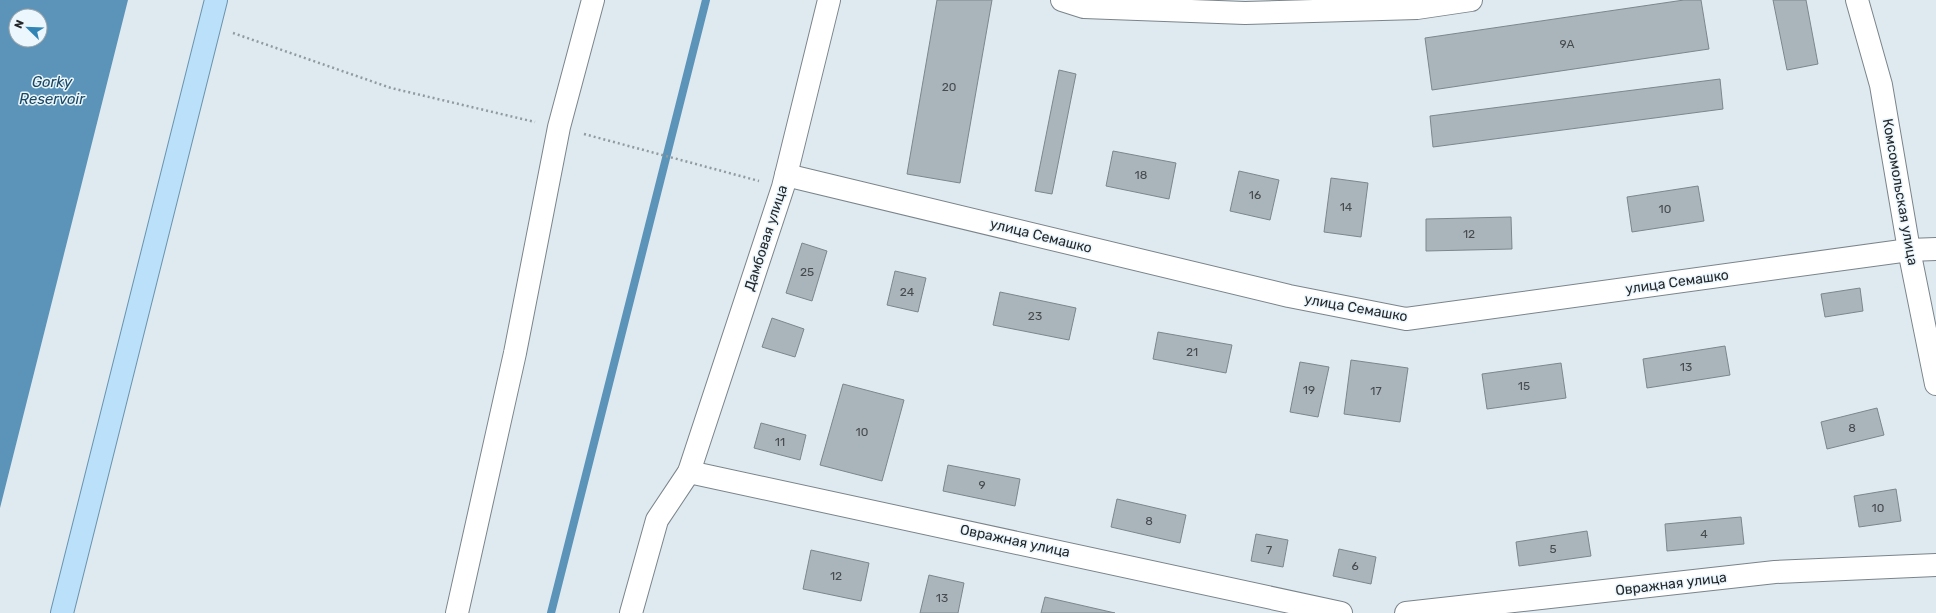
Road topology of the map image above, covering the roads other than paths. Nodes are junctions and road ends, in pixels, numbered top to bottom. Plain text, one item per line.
1 (216, 0) edge
2 (593, 0) edge
3 (829, 0) edge
4 (1062, 0) edge
5 (1471, 0) edge
6 (1857, 0) edge
7 (785, 181) junction
8 (1936, 249) edge
9 (1909, 250) junction
10 (1936, 384) edge
11 (689, 472) junction
12 (1936, 565) edge
13 (62, 613) edge
14 (457, 613) edge
15 (631, 613) edge
16 (1340, 613) edge
17 (1406, 613) edge

1 - 13 main road
2 - 14 street
3 - 7 street, Дамбовая улица
4 - 5 street
6 - 9 street, Комсомольская улица
7 - 9 street, улица Семашко
7 - 11 street, Дамбовая улица
8 - 9 street, улица Семашко
9 - 10 street, Комсомольская улица
11 - 15 street, Дамбовая улица
11 - 16 street, Овражная улица
12 - 17 street, Овражная улица

